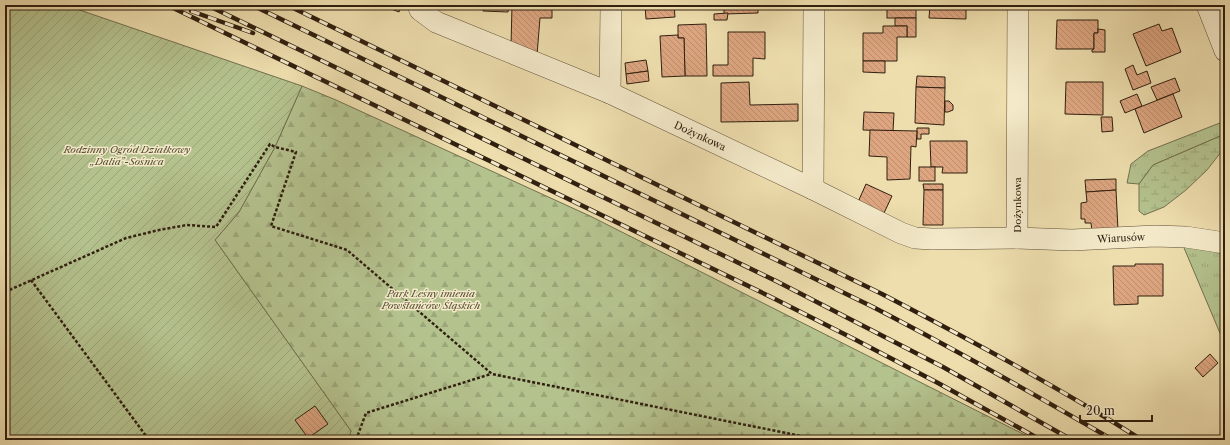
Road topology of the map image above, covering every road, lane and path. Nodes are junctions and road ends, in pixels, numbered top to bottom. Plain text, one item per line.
1 (418, 5) edge
2 (611, 5) edge
3 (814, 5) edge
4 (1018, 5) edge
5 (1208, 5) edge
6 (1225, 51) edge
7 (610, 93) junction
8 (813, 189) junction
9 (1018, 238) junction
10 (1225, 243) edge
11 (30, 280) junction
12 (5, 292) edge
13 (492, 374) junction
14 (149, 440) edge
15 (356, 440) edge
16 (821, 440) edge

1 - 7 street, Dożynkowa
2 - 7 street
3 - 8 street
4 - 9 street, Dożynkowa
5 - 6 street
7 - 8 street, Dożynkowa
8 - 9 street, Dożynkowa
9 - 10 street, Wiarusów
11 - 12 path
11 - 13 path
11 - 14 path
13 - 15 path
13 - 16 path

